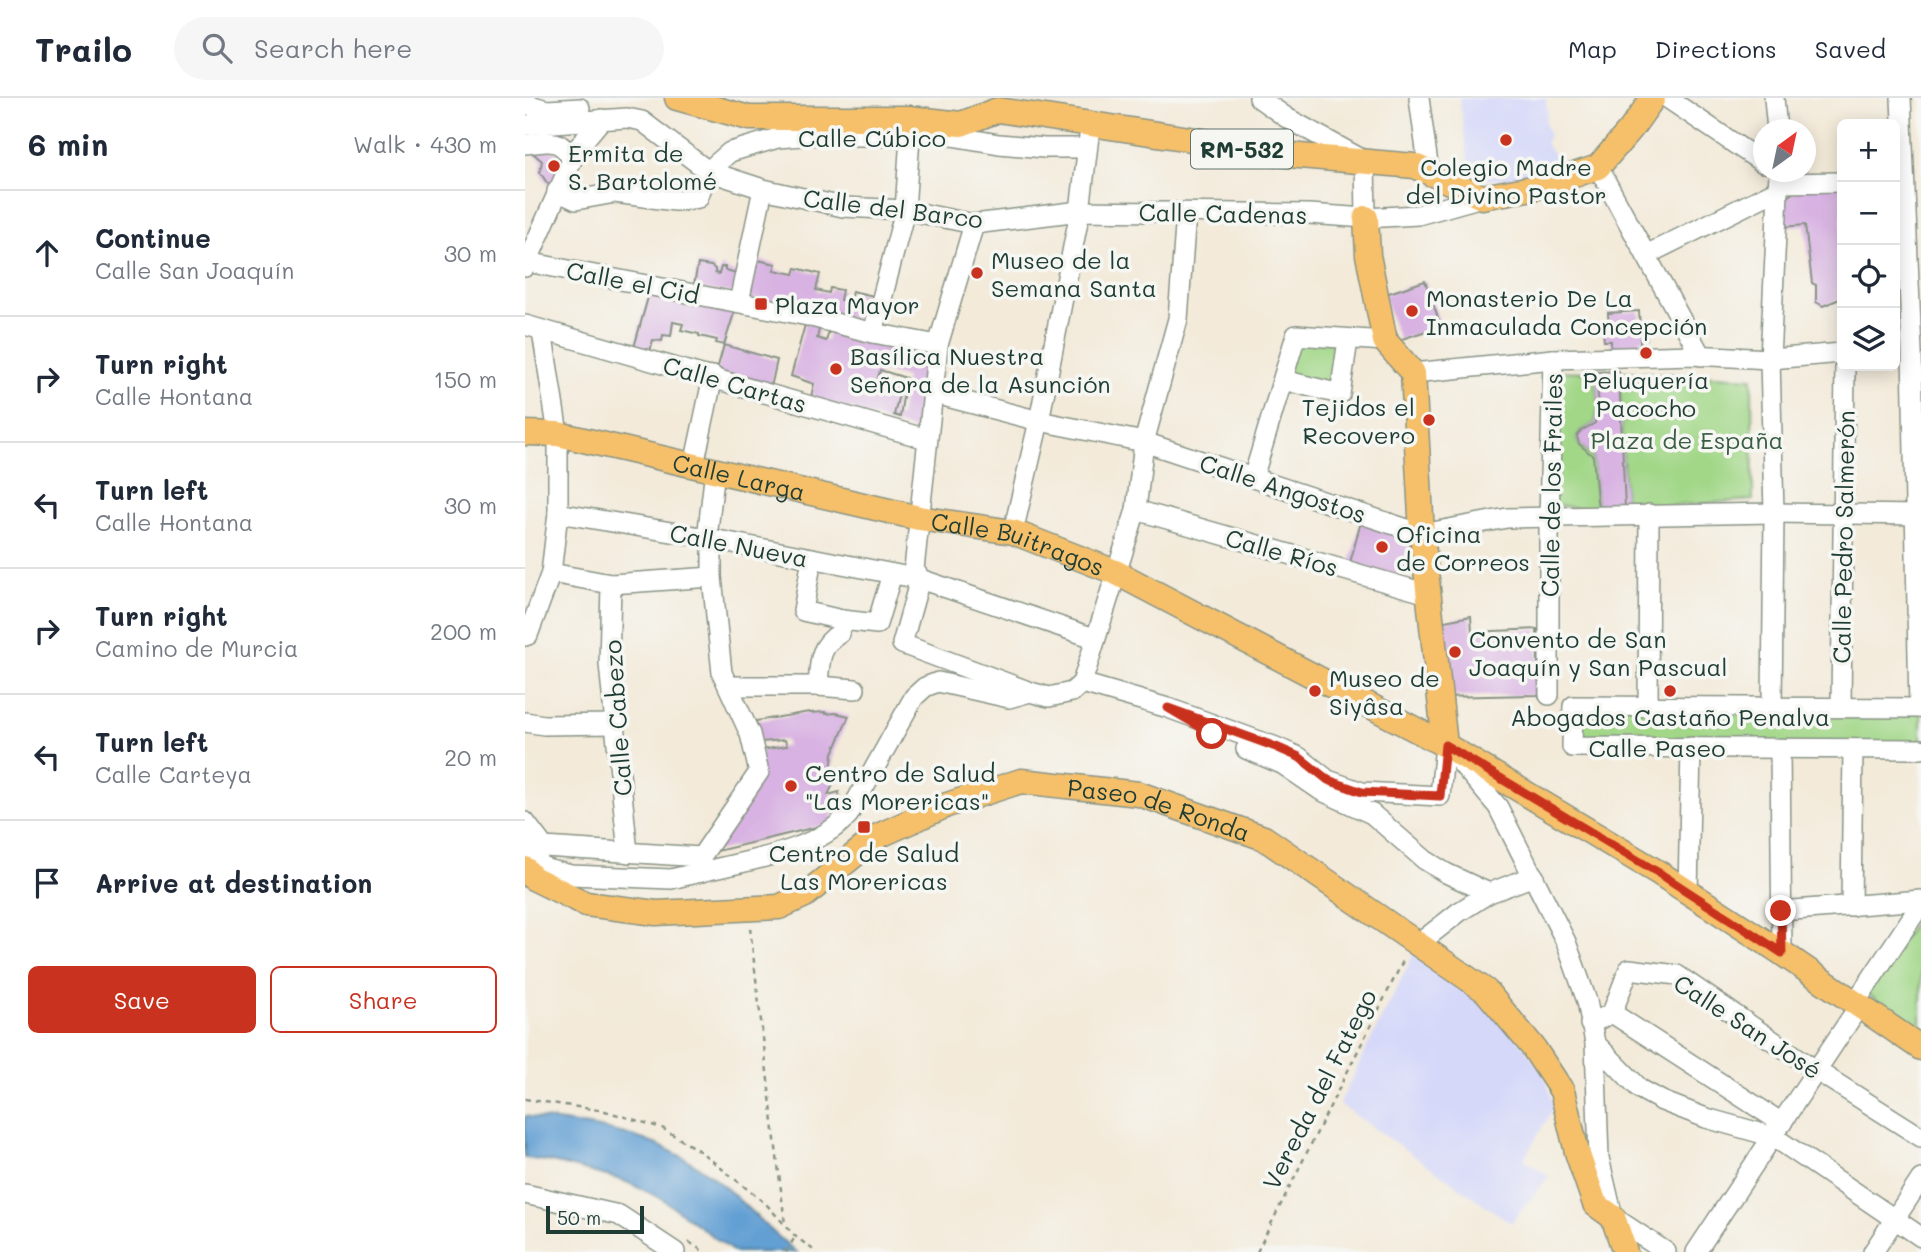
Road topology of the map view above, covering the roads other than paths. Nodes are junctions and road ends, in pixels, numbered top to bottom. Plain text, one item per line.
1 (677, 98) edge
2 (1021, 98) edge
3 (1259, 98) edge
4 (1419, 98) edge
5 (1653, 98) edge
6 (1667, 98) edge
7 (1774, 98) edge
8 (1901, 98) edge
9 (530, 102) edge
10 (998, 110) junction
11 (602, 119) junction
12 (1776, 119) edge
13 (525, 125) edge
14 (1089, 136) junction
15 (910, 137) junction
16 (525, 144) edge
17 (570, 157) junction
18 (1753, 159) edge
19 (1365, 161) junction
20 (1598, 167) junction
21 (708, 171) junction
22 (1429, 172) junction
23 (1816, 179) edge
24 (1907, 180) edge
25 (1837, 181) edge
26 (1765, 182) edge
27 (1776, 182) edge
28 (763, 189) junction
29 (557, 191) junction
30 (1482, 197) junction
31 (905, 210) junction
32 (1080, 211) junction
33 (1187, 214) junction
34 (1366, 218) junction
35 (974, 224) junction
36 (1646, 255) junction
37 (526, 265) edge
38 (739, 302) junction
39 (533, 328) edge
40 (873, 333) junction
41 (1348, 340) junction
42 (1385, 341) junction
43 (938, 345) junction
44 (1909, 351) edge
45 (1837, 352) edge
46 (1701, 355) junction
47 (1552, 359) junction
48 (1770, 359) junction
49 (1845, 371) edge
50 (1413, 373) junction
51 (713, 376) junction
52 (1283, 380) junction
53 (932, 393) junction
54 (1039, 421) junction
55 (525, 433) edge
56 (558, 434) junction
57 (927, 439) junction
58 (1144, 442) junction
59 (704, 468) junction
60 (1253, 478) junction
61 (1136, 510) junction
62 (558, 513) junction
63 (1774, 513) junction
64 (1649, 514) junction
65 (1843, 514) junction
66 (1918, 515) edge
67 (919, 518) junction
68 (1549, 518) junction
69 (1013, 532) junction
70 (1422, 534) junction
71 (710, 538) junction
72 (812, 558) junction
73 (1115, 572) junction
74 (551, 573) junction
75 (892, 574) junction
76 (712, 577) junction
77 (920, 579) junction
78 (611, 583) junction
79 (1428, 594) junction
80 (842, 620) junction
81 (525, 636) edge
82 (1094, 638) junction
83 (1082, 683) junction
84 (818, 685) junction
85 (728, 686) junction
86 (855, 689) dead end
87 (1030, 692) junction
88 (1549, 695) dead end
89 (1772, 706) junction
90 (1648, 707) junction
91 (1841, 707) junction
92 (1168, 708) junction
93 (1920, 708) edge
94 (525, 722) edge
95 (615, 724) junction
96 (1445, 745) junction
97 (1691, 747) junction
98 (1780, 749) junction
99 (1853, 749) junction
100 (1921, 749) edge
101 (525, 822) edge
102 (535, 847) edge
103 (628, 853) junction
104 (701, 864) junction
105 (525, 869) edge
106 (1534, 876) junction
107 (1489, 892) junction
108 (1688, 892) junction
109 (1921, 902) edge
110 (1851, 906) junction
111 (1781, 911) junction
112 (1415, 943) junction
113 (1782, 953) junction
114 (1857, 1004) junction
115 (1612, 1013) junction
116 (1593, 1034) junction
117 (1921, 1048) edge
118 (1817, 1071) junction
119 (1778, 1130) junction
120 (1921, 1138) edge
121 (1921, 1179) edge
122 (525, 1194) edge
123 (1613, 1217) junction
124 (1895, 1220) junction
125 (1921, 1237) edge
126 (675, 1252) edge
127 (1625, 1252) edge
128 (1666, 1252) edge
129 (1696, 1252) edge
130 (1873, 1252) edge

1 - 10 main road, RM-532
2 - 10 street
3 - 19 street
4 - 22 street
5 - 20 main road
6 - 18 street
7 - 12 street
8 - 24 street
9 - 21 street
10 - 14 main road, RM-532
11 - 13 street, Calle del Barco
11 - 17 street
11 - 21 street, Calle del Barco
14 - 15 street, Calle Cúbico
14 - 19 main road, RM-532
14 - 32 street
15 - 21 street, Calle Cúbico
15 - 31 street
16 - 17 street
17 - 29 street
19 - 22 main road, RM-532
19 - 34 street
20 - 30 main road
20 - 36 street
21 - 28 street, Calle del Barco
21 - 29 street
22 - 30 main road, RM-532
23 - 25 street
24 - 44 street
26 - 36 street
27 - 48 street
28 - 31 street, Calle del Barco
28 - 38 street
29 - 37 street
30 - 34 street, Calle Cadenas
31 - 35 street, Calle del Barco
31 - 40 street
32 - 33 street, Calle Cadenas
32 - 35 street, Calle del Barco
32 - 54 street
33 - 34 street, Calle Cadenas
33 - 58 street
34 - 42 main road
35 - 43 street
36 - 46 street
37 - 38 street, Calle el Cid
38 - 40 street, Calle el Cid
39 - 51 street, Calle Cartas
39 - 56 street
40 - 43 street, Calle el Cid
41 - 42 street
41 - 52 street
41 - 52 street
42 - 50 main road
43 - 53 street
44 - 66 street
45 - 48 street
46 - 47 street
46 - 48 street
47 - 50 street
47 - 68 street, Calle de los Frailes
48 - 63 street
49 - 65 street, Calle Pedro Salmerón
50 - 70 main road
51 - 57 street, Calle Cartas
51 - 59 street
52 - 60 street
53 - 54 street, Calle Angostos
53 - 57 street
54 - 58 street, Calle Angostos
54 - 69 street
55 - 56 main road, Calle Larga
56 - 59 main road, Calle Larga
56 - 62 street
57 - 67 street
58 - 60 street, Calle Angostos
58 - 61 street
59 - 67 main road, Calle Larga
59 - 71 street
60 - 70 street, Calle Angostos
61 - 73 street
61 - 79 street, Calle Ríos
62 - 71 street, Calle Nueva
62 - 74 street
63 - 64 street
63 - 65 street
63 - 89 street
64 - 68 street
64 - 90 street
65 - 66 street
65 - 91 street, Calle Pedro Salmerón
66 - 93 street
67 - 69 main road, Calle Buitragos
67 - 77 street
68 - 70 street
68 - 88 street, Calle de los Frailes
69 - 73 main road, Calle Buitragos
70 - 79 main road
71 - 72 street, Calle Nueva
71 - 76 street
72 - 75 street, Calle Nueva
72 - 80 street
73 - 82 street
73 - 96 main road, Calle Buitragos
74 - 78 street
74 - 81 street
75 - 77 street, Calle Nueva
75 - 80 street
76 - 78 street
76 - 85 street
77 - 82 street, Calle Nueva
77 - 87 street
78 - 95 street, Calle Cabezo
79 - 96 main road
80 - 84 street
82 - 83 street
83 - 87 street
83 - 92 street
84 - 85 street
84 - 86 street
85 - 104 street
87 - 104 street
89 - 90 street, Calle Paseo
89 - 91 street, Calle Paseo
90 - 97 street, Calle Paseo
91 - 93 street, Calle Paseo
92 - 96 street
92 - 107 street
94 - 95 street
95 - 103 street, Calle Cabezo
96 - 106 street
96 - 108 main road, Calle Buitragos
97 - 98 street, Calle Paseo
97 - 108 street
98 - 99 street, Calle Paseo
98 - 111 street
99 - 100 street, Calle Paseo
99 - 110 street
101 - 102 street
102 - 103 street
102 - 104 street
103 - 104 street
105 - 112 main road, Paseo de Ronda
106 - 107 street
106 - 116 street
107 - 112 street
108 - 113 main road, Calle Buitragos
109 - 110 street
109 - 114 street
110 - 111 street
111 - 113 street
112 - 123 main road, Paseo de Ronda
113 - 114 main road, Calle Buitragos
114 - 117 main road, Calle Buitragos
114 - 118 street
115 - 116 street
115 - 118 street, Calle San José
115 - 119 street
116 - 119 street
116 - 123 street
118 - 119 street
118 - 120 street, Calle San José
119 - 124 street
119 - 129 street
121 - 124 street
122 - 126 street
123 - 127 main road, Paseo de Ronda
123 - 128 street
124 - 125 street
124 - 130 street

